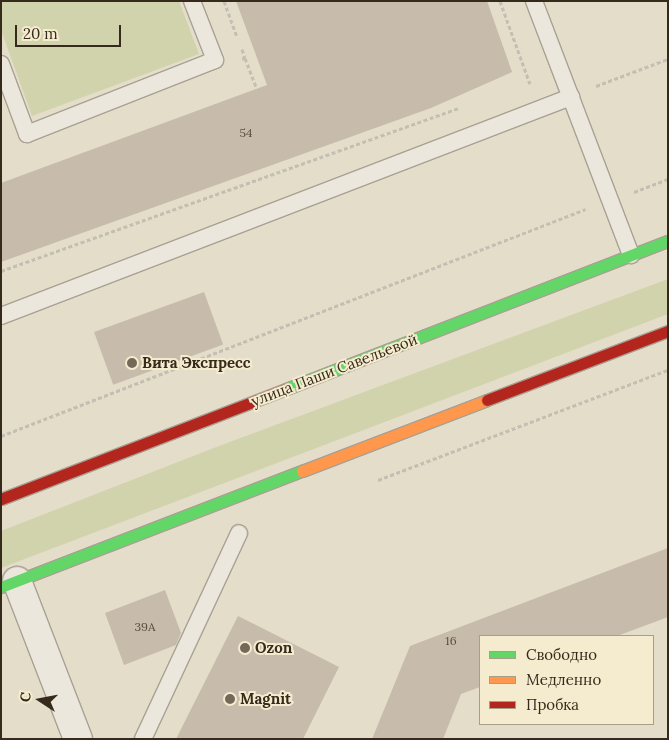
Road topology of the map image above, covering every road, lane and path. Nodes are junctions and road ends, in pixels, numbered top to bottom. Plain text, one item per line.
1 (192, 1) edge
2 (500, 1) edge
3 (534, 1) edge
4 (245, 58) dead end
5 (668, 59) edge
6 (1, 64) edge
7 (522, 87) dead end
8 (257, 89) dead end
9 (570, 96) junction
10 (465, 107) dead end
11 (668, 179) edge
12 (610, 200) junction
13 (668, 241) edge
14 (631, 255) junction
15 (1, 271) edge
16 (1, 316) edge
17 (668, 330) edge
18 (668, 370) edge
19 (1, 436) edge
20 (372, 482) dead end
21 (1, 498) edge
22 (239, 533) dead end
23 (9, 584) edge
24 (78, 739) edge
25 (143, 739) edge

1 - 6 lane
2 - 7 path
3 - 9 lane
4 - 8 path
5 - 9 path
9 - 12 lane
9 - 16 lane
10 - 15 path
11 - 12 path
12 - 14 lane
12 - 19 path
13 - 14 main road, улица Паши Савельевой
14 - 21 main road, улица Паши Савельевой
17 - 23 main road
18 - 20 path
22 - 25 lane
23 - 24 street

